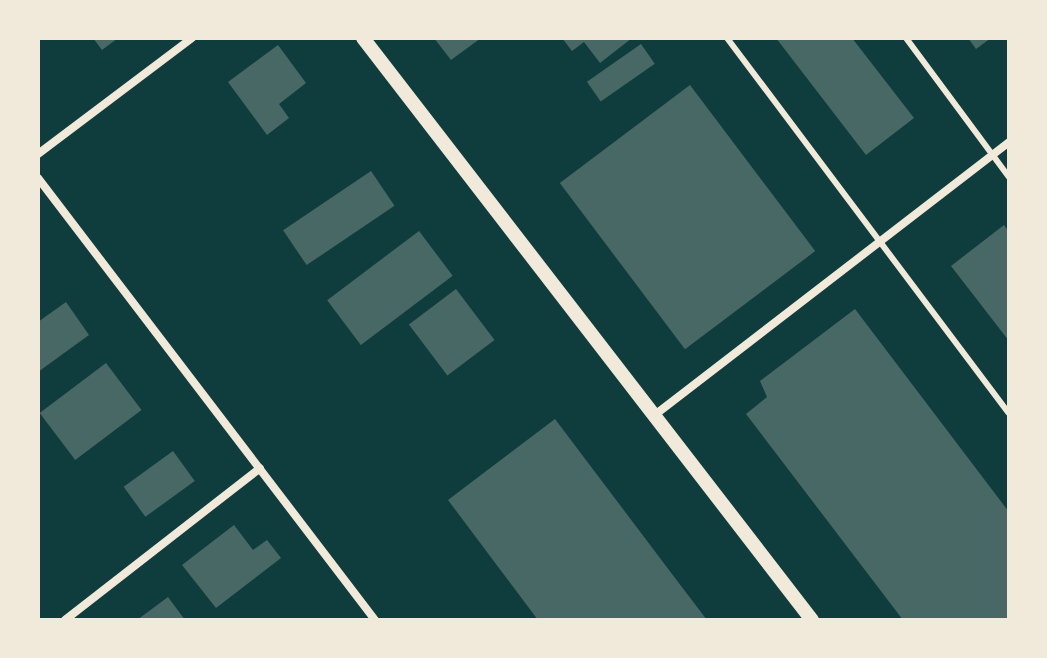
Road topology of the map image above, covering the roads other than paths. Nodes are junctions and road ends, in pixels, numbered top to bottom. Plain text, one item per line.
1 (192, 38) edge
2 (363, 38) edge
3 (727, 38) edge
4 (906, 38) edge
5 (1009, 142) edge
6 (38, 154) edge
7 (993, 155) junction
8 (1009, 177) edge
9 (38, 178) edge
10 (879, 244) junction
11 (1009, 413) edge
12 (656, 414) junction
13 (260, 468) junction
14 (65, 620) edge
15 (375, 620) edge
16 (812, 620) edge

1 - 6 street
2 - 12 street
3 - 10 lane
4 - 7 lane
5 - 7 street
7 - 8 lane
7 - 10 street
9 - 13 street
10 - 11 lane
10 - 12 street
12 - 16 street
13 - 14 street
13 - 15 street

